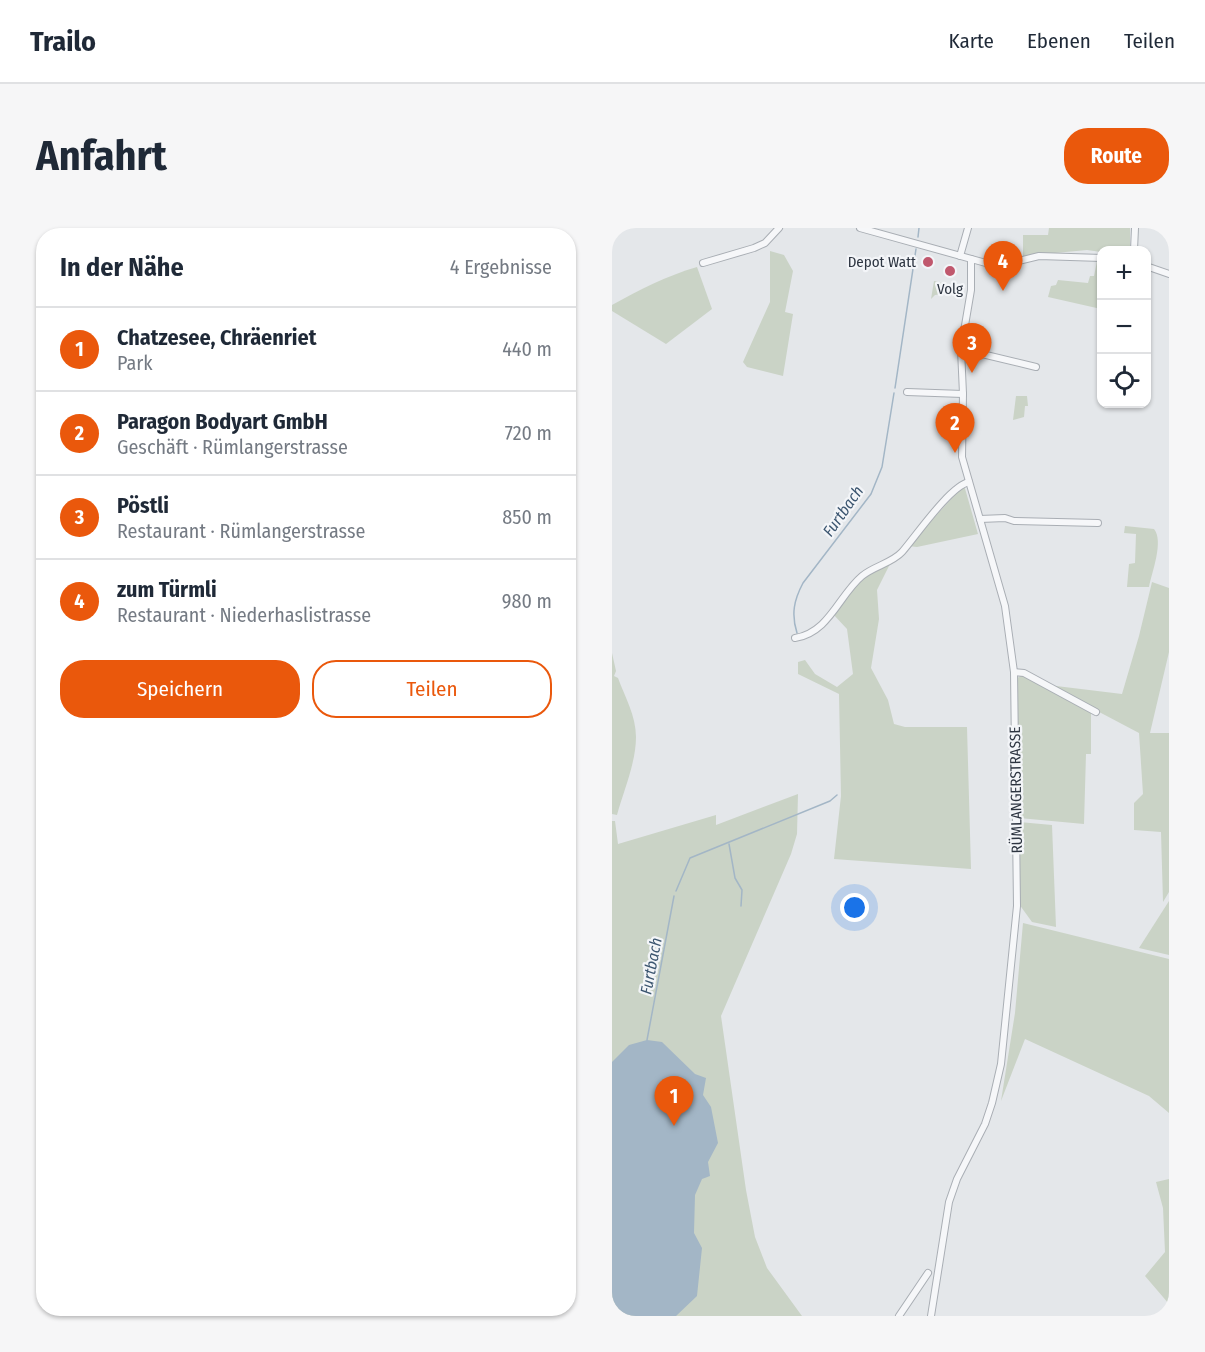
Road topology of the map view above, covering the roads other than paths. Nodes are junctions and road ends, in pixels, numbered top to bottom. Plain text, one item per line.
1 (779, 228) edge
2 (860, 228) edge
3 (968, 228) edge
4 (1135, 228) edge
5 (1134, 246) edge
6 (960, 256) junction
7 (1097, 258) edge
8 (970, 259) junction
9 (703, 263) dead end
10 (1151, 268) edge
11 (1169, 274) edge
12 (961, 349) junction
13 (1036, 367) dead end
14 (907, 392) dead end
15 (963, 394) junction
16 (969, 482) junction
17 (980, 519) junction
18 (1098, 524) dead end
19 (795, 638) dead end
20 (1014, 672) junction
21 (1096, 712) dead end
22 (928, 1273) dead end
23 (899, 1316) edge
24 (931, 1316) edge

1 - 9 street
2 - 6 street
3 - 6 street
4 - 5 street
6 - 8 street
7 - 8 street
8 - 12 street, RÜMLANGERSTRASSE
10 - 11 street
12 - 13 street
12 - 15 street, RÜMLANGERSTRASSE
14 - 15 street
15 - 16 street, RÜMLANGERSTRASSE
16 - 17 street, RÜMLANGERSTRASSE
16 - 19 street
17 - 18 street
17 - 20 street, RÜMLANGERSTRASSE
20 - 21 street
20 - 24 street, RÜMLANGERSTRASSE
22 - 23 street

